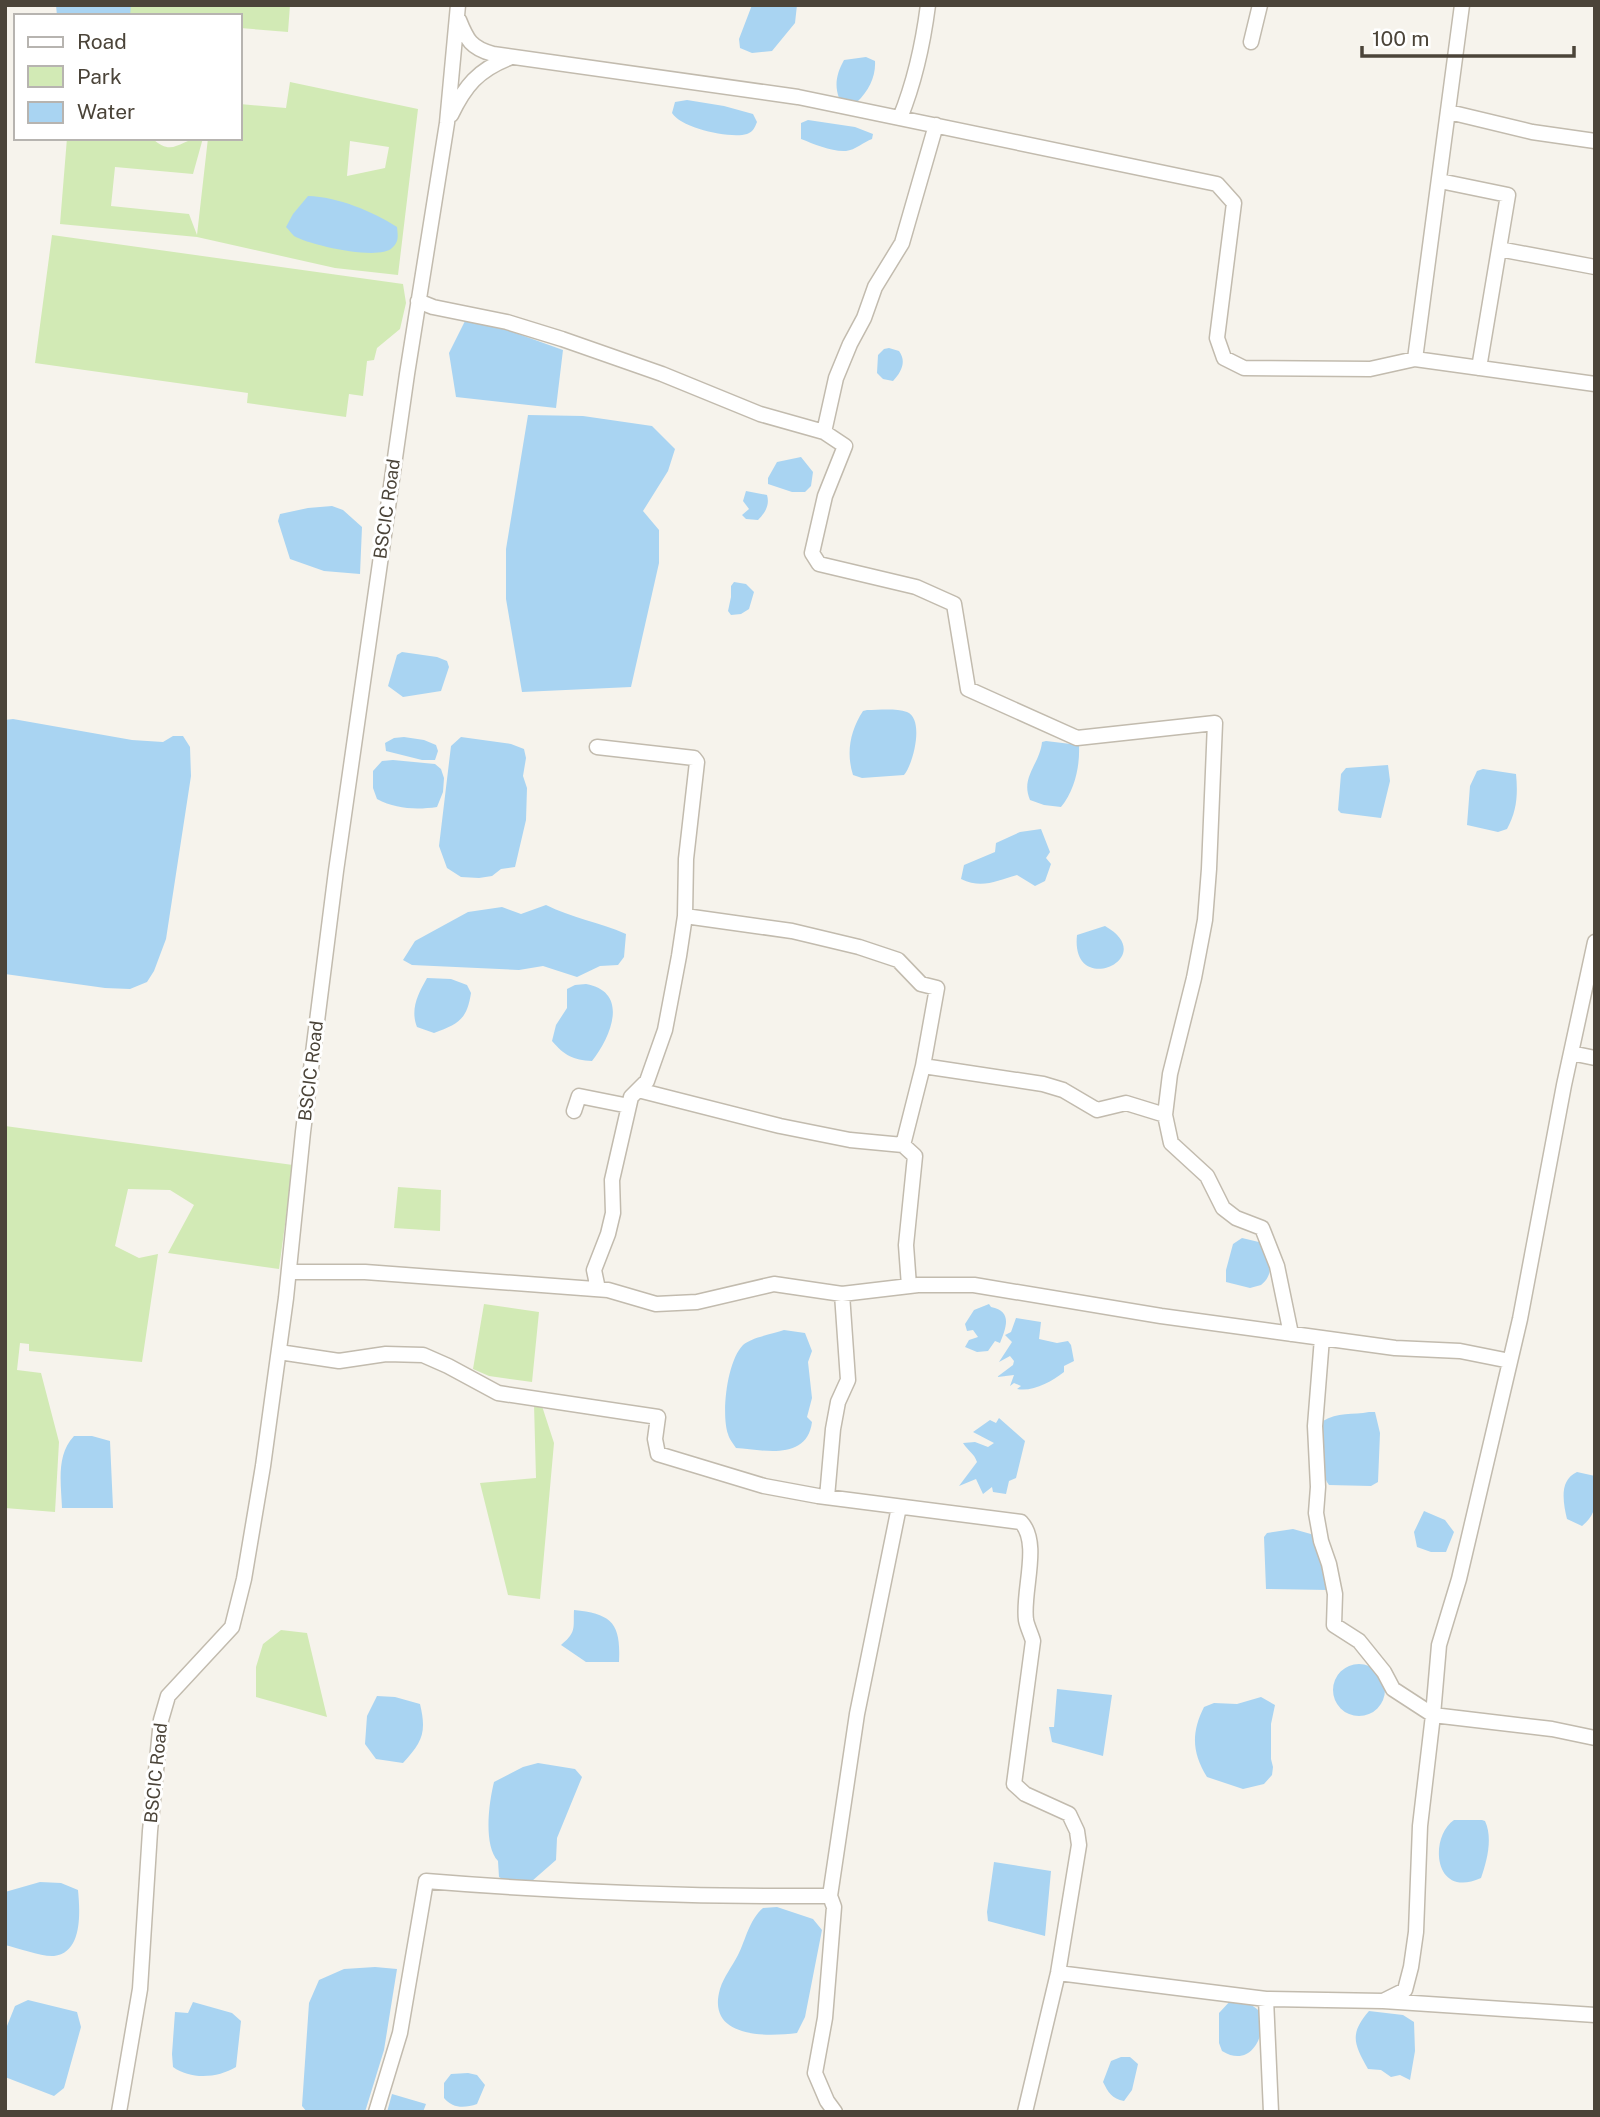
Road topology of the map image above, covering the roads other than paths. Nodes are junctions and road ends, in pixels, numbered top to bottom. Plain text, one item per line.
1 (928, 5) edge
2 (1260, 5) edge
3 (1462, 5) edge
4 (458, 10) edge
5 (1251, 42) dead end
6 (511, 57) junction
7 (1449, 112) junction
8 (900, 118) junction
9 (447, 123) junction
10 (936, 125) junction
11 (1595, 141) edge
12 (1440, 181) junction
13 (1499, 249) junction
14 (1595, 267) edge
15 (418, 301) junction
16 (1415, 359) junction
17 (1479, 368) junction
18 (1595, 384) edge
19 (824, 432) junction
20 (597, 747) dead end
21 (685, 916) junction
22 (1595, 942) edge
23 (1571, 1053) junction
24 (1595, 1058) edge
25 (923, 1066) junction
26 (638, 1090) junction
27 (629, 1106) junction
28 (574, 1111) dead end
29 (1165, 1115) junction
30 (903, 1145) junction
31 (289, 1272) junction
32 (909, 1286) junction
33 (598, 1289) junction
34 (842, 1294) junction
35 (1291, 1334) junction
36 (1322, 1338) junction
37 (279, 1352) junction
38 (1510, 1361) junction
39 (827, 1497) junction
40 (899, 1507) junction
41 (1433, 1715) junction
42 (1595, 1738) edge
43 (830, 1896) junction
44 (1058, 1973) junction
45 (1266, 1999) junction
46 (1382, 2001) junction
47 (1595, 2015) edge
48 (118, 2112) edge
49 (376, 2112) edge
50 (835, 2112) edge
51 (1025, 2112) edge
52 (1271, 2112) edge

1 - 8 street
2 - 5 street
3 - 7 street
4 - 6 street
4 - 9 street, BSCIC Road
6 - 8 street
6 - 9 street
7 - 11 street
7 - 12 street
8 - 10 street
9 - 15 street, BSCIC Road
10 - 16 street
10 - 19 street
12 - 13 street
12 - 16 street
13 - 14 street
13 - 17 street
15 - 19 street
15 - 31 street, BSCIC Road
16 - 17 street
17 - 18 street
19 - 29 street
20 - 21 street
21 - 25 street
21 - 26 street
22 - 23 street
23 - 24 street
23 - 38 street
25 - 29 street
25 - 30 street
26 - 27 street
26 - 30 street
27 - 28 street
27 - 33 street
29 - 35 street
30 - 32 street
31 - 33 street
31 - 37 street, BSCIC Road
32 - 34 street
32 - 35 street
33 - 34 street
34 - 39 street
35 - 36 street
36 - 38 street
36 - 41 street
37 - 39 street
37 - 48 street, BSCIC Road
38 - 41 street
39 - 40 street
40 - 43 street
40 - 44 street
41 - 42 street
41 - 46 street
43 - 49 street
43 - 50 street
44 - 45 street
44 - 51 street
45 - 46 street
45 - 52 street
46 - 47 street

